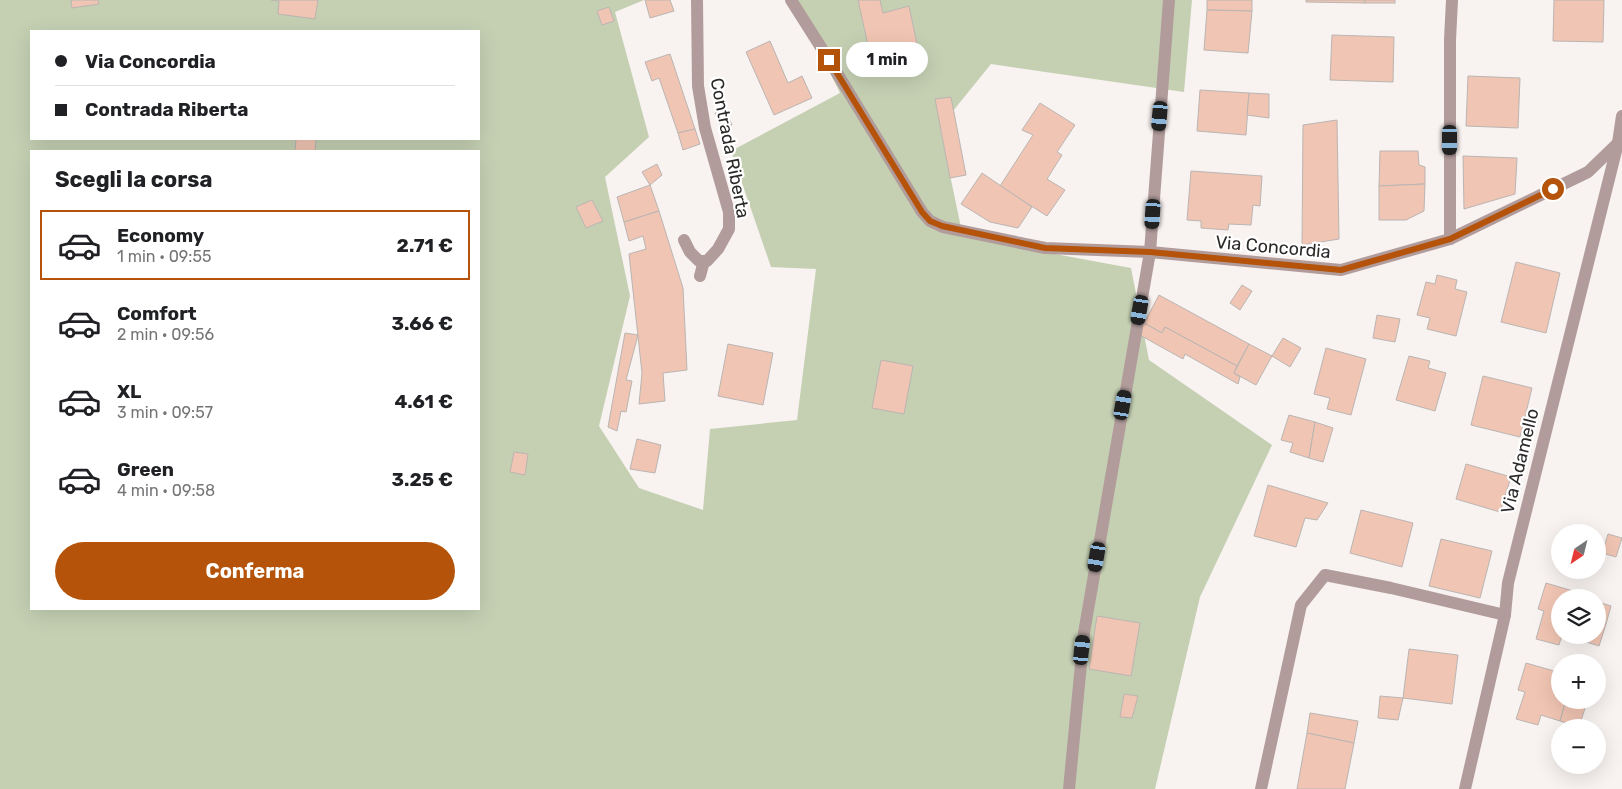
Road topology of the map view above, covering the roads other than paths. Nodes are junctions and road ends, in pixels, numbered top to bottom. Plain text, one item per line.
1 (697, 0) edge
2 (790, 0) edge
3 (1170, 0) edge
4 (1452, 0) edge
5 (1622, 116) edge
6 (1620, 141) edge
7 (1450, 239) junction
8 (684, 240) dead end
9 (1150, 252) junction
10 (704, 261) junction
11 (700, 276) dead end
12 (1504, 615) junction
13 (1069, 789) edge
14 (1261, 789) edge
15 (1465, 789) edge

1 - 10 street, Contrada Riberta
2 - 9 street
3 - 9 street
4 - 7 street
5 - 6 street, Via Adamello
6 - 7 street, Via Concordia
6 - 12 street, Via Adamello
7 - 9 street, Via Concordia
8 - 10 street
9 - 13 street
10 - 11 street
12 - 14 street
12 - 15 street, Via Adamello

